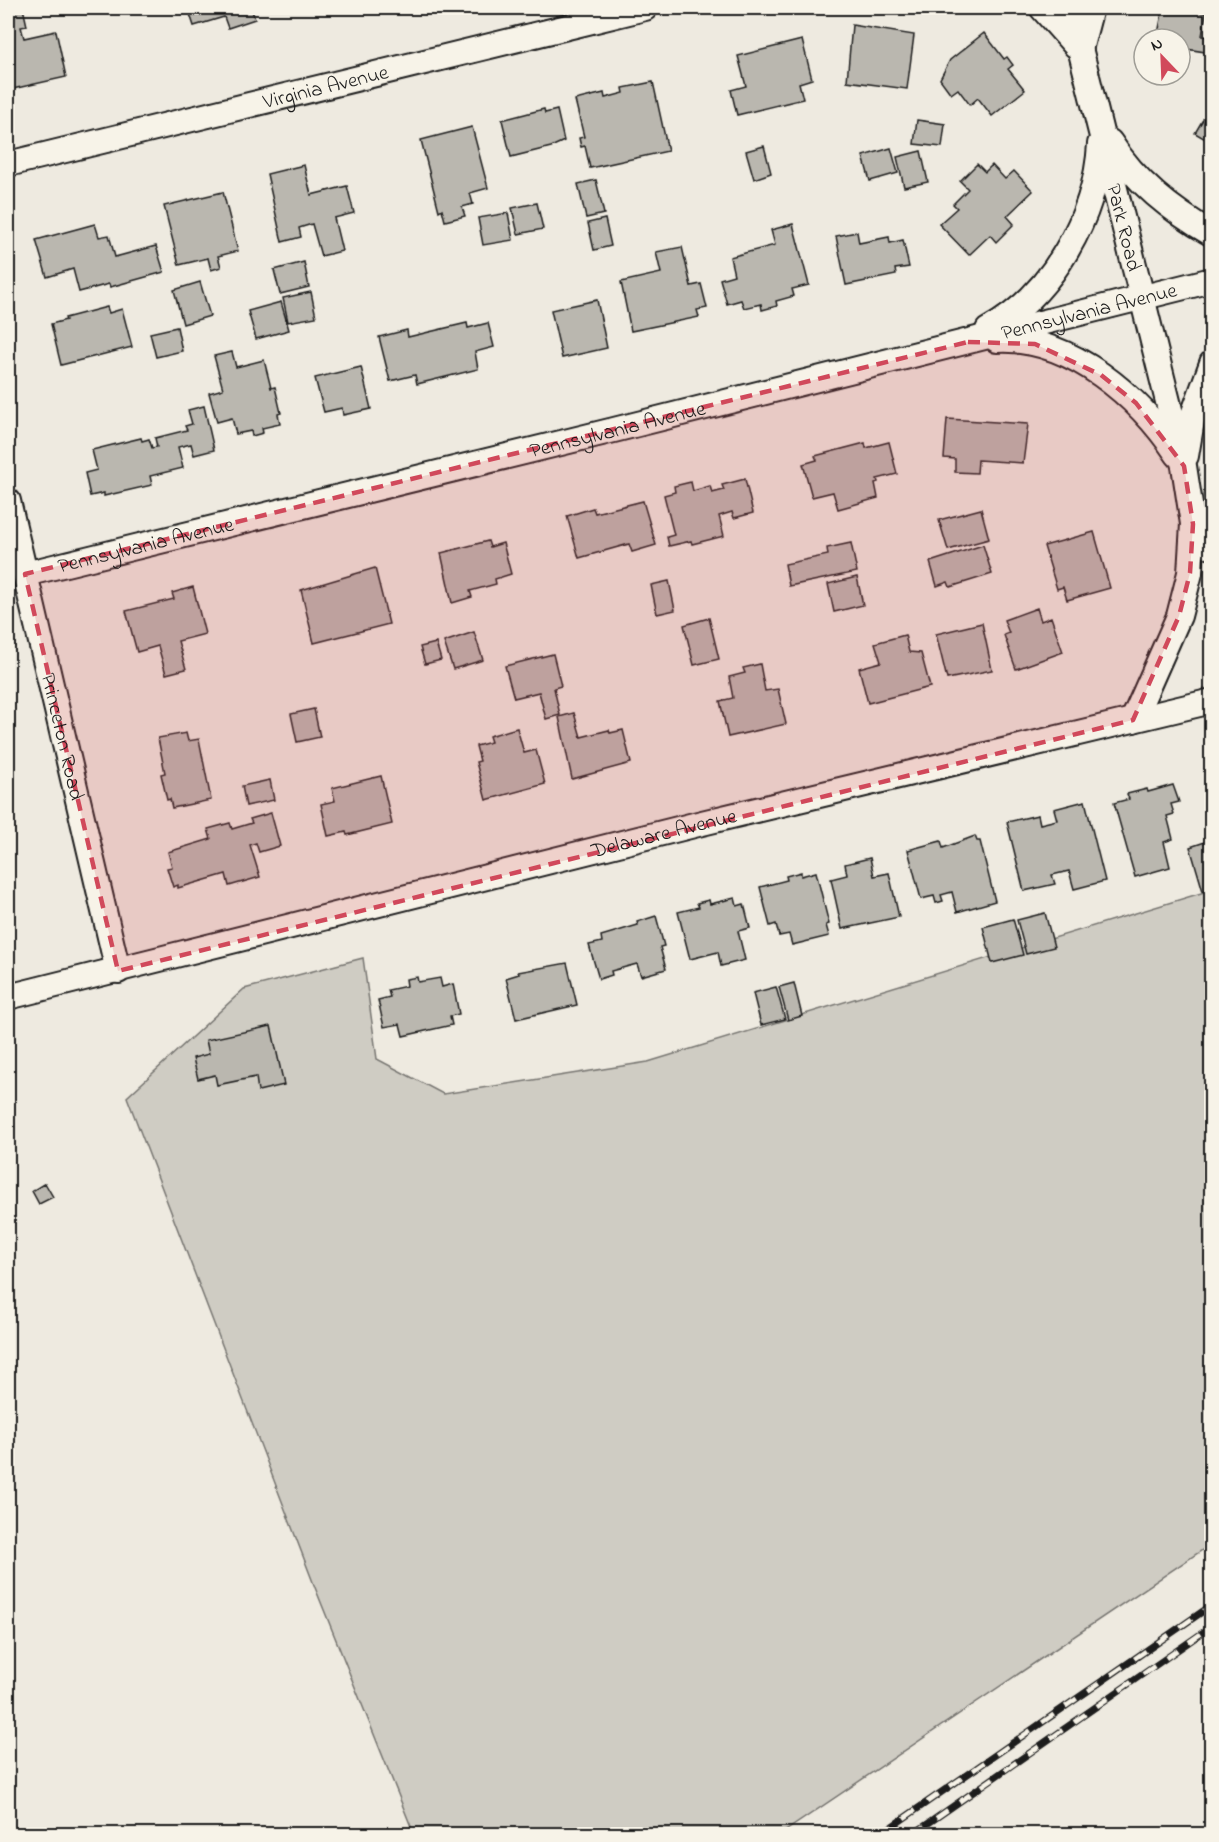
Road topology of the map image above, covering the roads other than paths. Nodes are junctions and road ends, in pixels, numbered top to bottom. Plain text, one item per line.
1 (645, 8) edge
2 (1042, 8) edge
3 (1070, 8) edge
4 (1091, 8) edge
5 (1080, 51) junction
6 (1100, 128) junction
7 (8, 164) edge
8 (1212, 234) edge
9 (1212, 280) edge
10 (1144, 297) junction
11 (968, 342) junction
12 (1212, 363) edge
13 (1184, 466) junction
14 (8, 501) edge
15 (1193, 524) junction
16 (1212, 547) edge
17 (24, 574) junction
18 (1212, 701) edge
19 (1133, 720) junction
20 (118, 971) junction
21 (8, 997) edge

1 - 7 street, Virginia Avenue
2 - 5 street
3 - 5 street, Park Road
4 - 5 street
5 - 6 street, Park Road
6 - 8 street
6 - 10 street, Park Road
6 - 11 street
9 - 10 street, Pennsylvania Avenue
10 - 11 street, Pennsylvania Avenue
10 - 13 street, Park Road
11 - 13 street
11 - 17 street, Pennsylvania Avenue
12 - 13 street
13 - 15 street, Park Road
14 - 17 street, Princeton Road
15 - 16 street
15 - 19 street, Park Road
17 - 20 street, Princeton Road
18 - 19 street, Delaware Avenue
19 - 20 street, Delaware Avenue
20 - 21 street, Delaware Avenue

